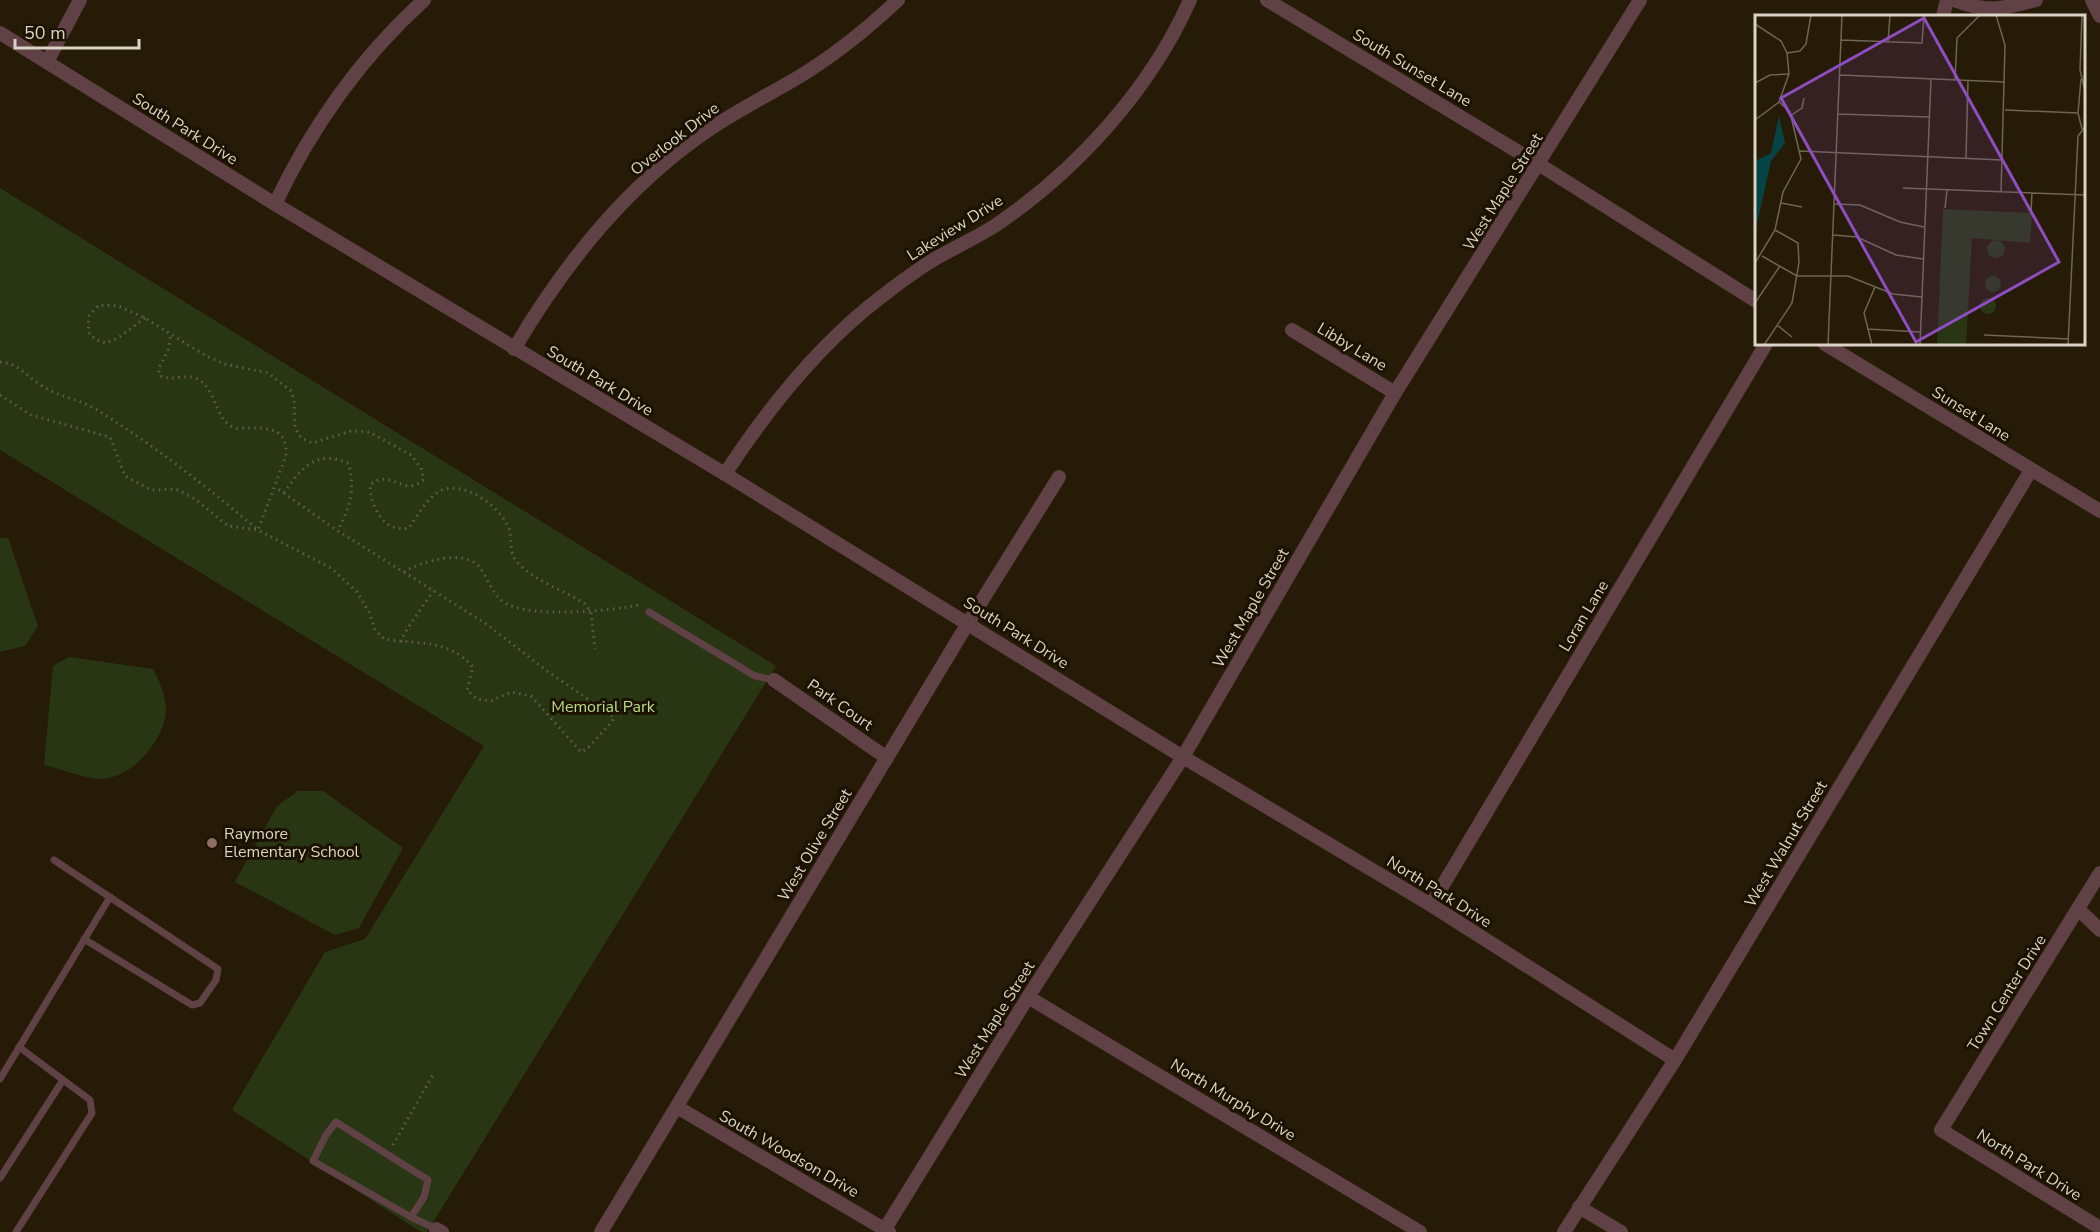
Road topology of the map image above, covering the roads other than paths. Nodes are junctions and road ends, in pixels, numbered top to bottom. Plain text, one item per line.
1 (80, 0) edge
2 (424, 0) edge
3 (898, 0) edge
4 (1190, 0) edge
5 (1267, 0) edge
6 (1641, 0) edge
7 (1947, 0) edge
8 (1954, 0) edge
9 (2036, 0) edge
10 (2092, 0) edge
11 (1943, 15) edge
12 (2100, 16) edge
13 (0, 33) edge
14 (47, 62) junction
15 (1540, 165) junction
16 (275, 204) junction
17 (1755, 300) edge
18 (1292, 330) dead end
19 (1765, 345) edge
20 (1827, 345) edge
21 (514, 349) junction
22 (1395, 393) junction
23 (2031, 470) junction
24 (725, 474) junction
25 (1059, 477) dead end
26 (2100, 511) edge
27 (649, 612) road end
28 (968, 623) junction
29 (774, 680) joint
30 (1183, 757) junction
31 (886, 758) junction
32 (54, 860) dead end
33 (2100, 873) edge
34 (110, 897) junction
35 (1431, 905) junction
36 (2078, 909) junction
37 (2100, 930) edge
38 (84, 939) junction
39 (1028, 997) junction
40 (20, 1047) junction
41 (1675, 1060) junction
42 (0, 1079) edge
43 (63, 1080) junction
44 (677, 1107) junction
45 (1941, 1130) joint
46 (0, 1178) edge
47 (1580, 1208) junction
48 (411, 1217) junction
49 (2100, 1228) edge
50 (439, 1230) edge
51 (887, 1231) edge
52 (16, 1232) edge
53 (601, 1232) edge
54 (1420, 1232) edge
55 (1564, 1232) edge
56 (1621, 1232) edge

1 - 14 street
2 - 16 street
3 - 21 street, Overlook Drive
4 - 24 street, Lakeview Drive
5 - 15 street, South Sunset Lane
6 - 15 street, West Maple Street
7 - 11 street
8 - 9 street
10 - 12 street
13 - 14 street, South Park Drive
14 - 16 street, South Park Drive
15 - 17 street
15 - 22 street, West Maple Street
16 - 21 street, South Park Drive
18 - 22 street, Libby Lane
19 - 35 street, Loran Lane
20 - 23 street, Sunset Lane
21 - 24 street, South Park Drive
22 - 30 street, West Maple Street
23 - 26 street, Sunset Lane
23 - 41 street, West Walnut Street
24 - 28 street, South Park Drive
25 - 28 street, West Olive Street
27 - 29 lane
28 - 30 street, South Park Drive
28 - 31 street, West Olive Street
29 - 31 street, Park Court
30 - 35 street, North Park Drive
30 - 39 street, West Maple Street
31 - 44 street, West Olive Street
32 - 34 lane
33 - 36 street, Town Center Drive
34 - 38 lane
34 - 38 lane
35 - 41 street, North Park Drive
36 - 37 street
36 - 45 street, Town Center Drive
38 - 40 lane
39 - 51 street, West Maple Street
39 - 54 street, North Murphy Drive
40 - 42 lane
40 - 43 lane
41 - 47 street, West Walnut Street
43 - 46 lane
43 - 52 lane
44 - 51 street, South Woodson Drive
44 - 53 street, West Olive Street
45 - 49 street, North Park Drive
47 - 55 street, West Walnut Street
47 - 56 street
48 - 48 lane
48 - 50 lane

